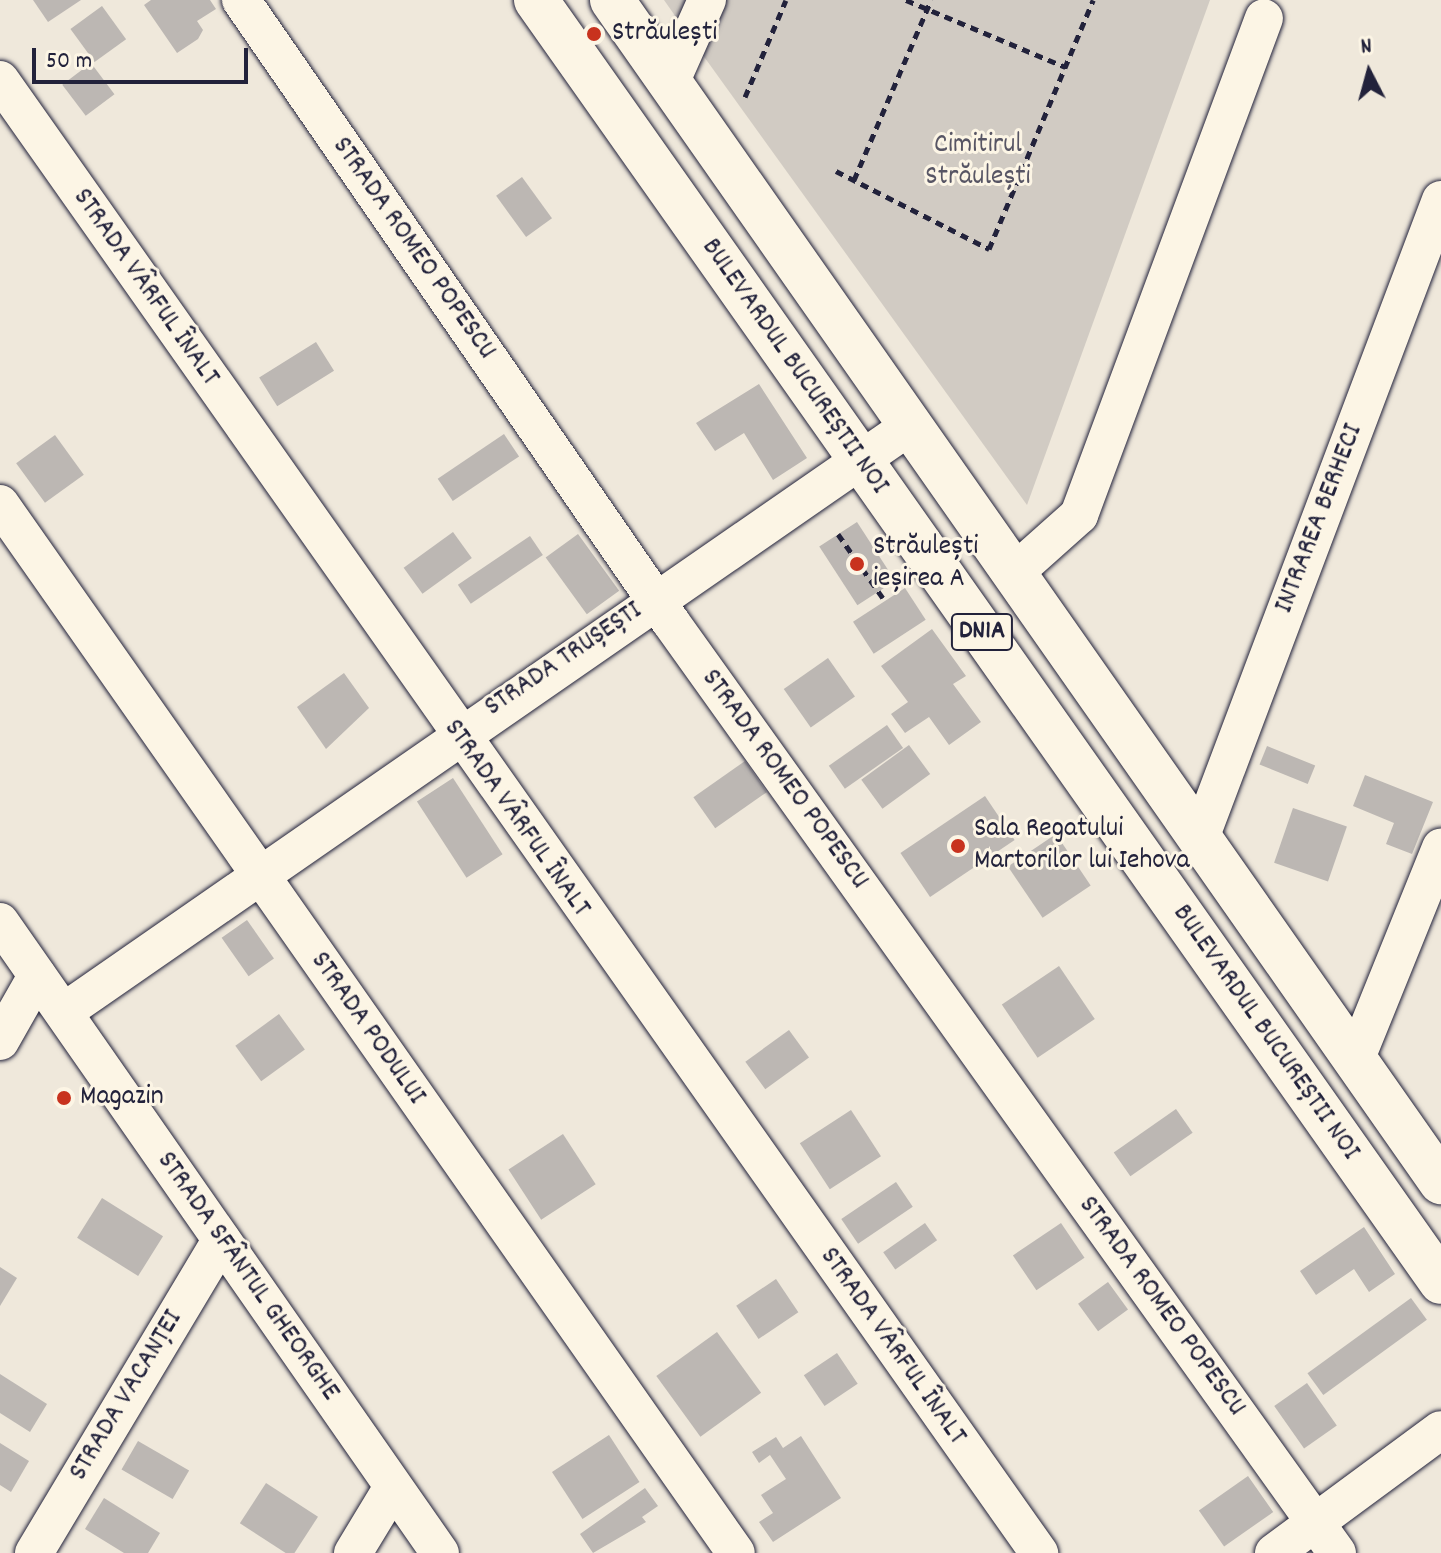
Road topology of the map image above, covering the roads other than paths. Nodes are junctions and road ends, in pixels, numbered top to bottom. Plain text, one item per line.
1 (241, 0) edge
2 (536, 0) edge
3 (612, 0) edge
4 (707, 0) edge
5 (1264, 18) dead end
6 (0, 80) edge
7 (670, 83) junction
8 (1441, 200) edge
9 (910, 426) junction
10 (858, 460) junction
11 (0, 504) edge
12 (1014, 573) junction
13 (654, 598) junction
14 (456, 734) junction
15 (1200, 838) junction
16 (1441, 848) edge
17 (257, 873) junction
18 (0, 922) edge
19 (37, 976) junction
20 (65, 1011) junction
21 (0, 1041) edge
22 (1356, 1058) junction
23 (1441, 1182) edge
24 (221, 1240) junction
25 (1437, 1266) edge
26 (1441, 1430) edge
27 (393, 1487) junction
28 (1326, 1538) edge
29 (34, 1553) edge
30 (353, 1553) edge
31 (440, 1553) edge
32 (736, 1553) edge
33 (1039, 1553) edge
34 (1274, 1553) edge

1 - 13 street, STRADA ROMEO POPESCU
2 - 10 main road, BULEVARDUL BUCUREȘTII NOI / DN1A
3 - 7 main road, BULEVARDUL BUCUREȘTII NOI / DN1A
4 - 7 street
5 - 12 street
6 - 14 street, STRADA VÂRFUL ÎNALT
7 - 9 main road, BULEVARDUL BUCUREȘTII NOI / DN1A
8 - 15 street, INTRAREA BERHECI
9 - 10 street, STRADA TRUȘEȘTI
9 - 12 main road, BULEVARDUL BUCUREȘTII NOI / DN1A
10 - 13 street, STRADA TRUȘEȘTI
10 - 25 main road, BULEVARDUL BUCUREȘTII NOI / DN1A
11 - 17 street, STRADA PODULUI
12 - 15 main road, BULEVARDUL BUCUREȘTII NOI / DN1A
13 - 14 street, STRADA TRUȘEȘTI
13 - 28 street, STRADA ROMEO POPESCU
14 - 17 street, STRADA TRUȘEȘTI
14 - 33 street, STRADA VÂRFUL ÎNALT
15 - 22 main road, BULEVARDUL BUCUREȘTII NOI / DN1A
16 - 22 street
17 - 20 street, STRADA TRUȘEȘTI
17 - 32 street, STRADA PODULUI
18 - 19 street, STRADA SFÂNTUL GHEORGHE
19 - 20 street, STRADA SFÂNTUL GHEORGHE
19 - 21 street
20 - 24 street, STRADA SFÂNTUL GHEORGHE
22 - 23 main road, BULEVARDUL BUCUREȘTII NOI / DN1A
24 - 27 street, STRADA SFÂNTUL GHEORGHE
24 - 29 street, STRADA VACANȚEI
26 - 28 street
27 - 30 street
27 - 31 street, STRADA SFÂNTUL GHEORGHE
28 - 34 street

